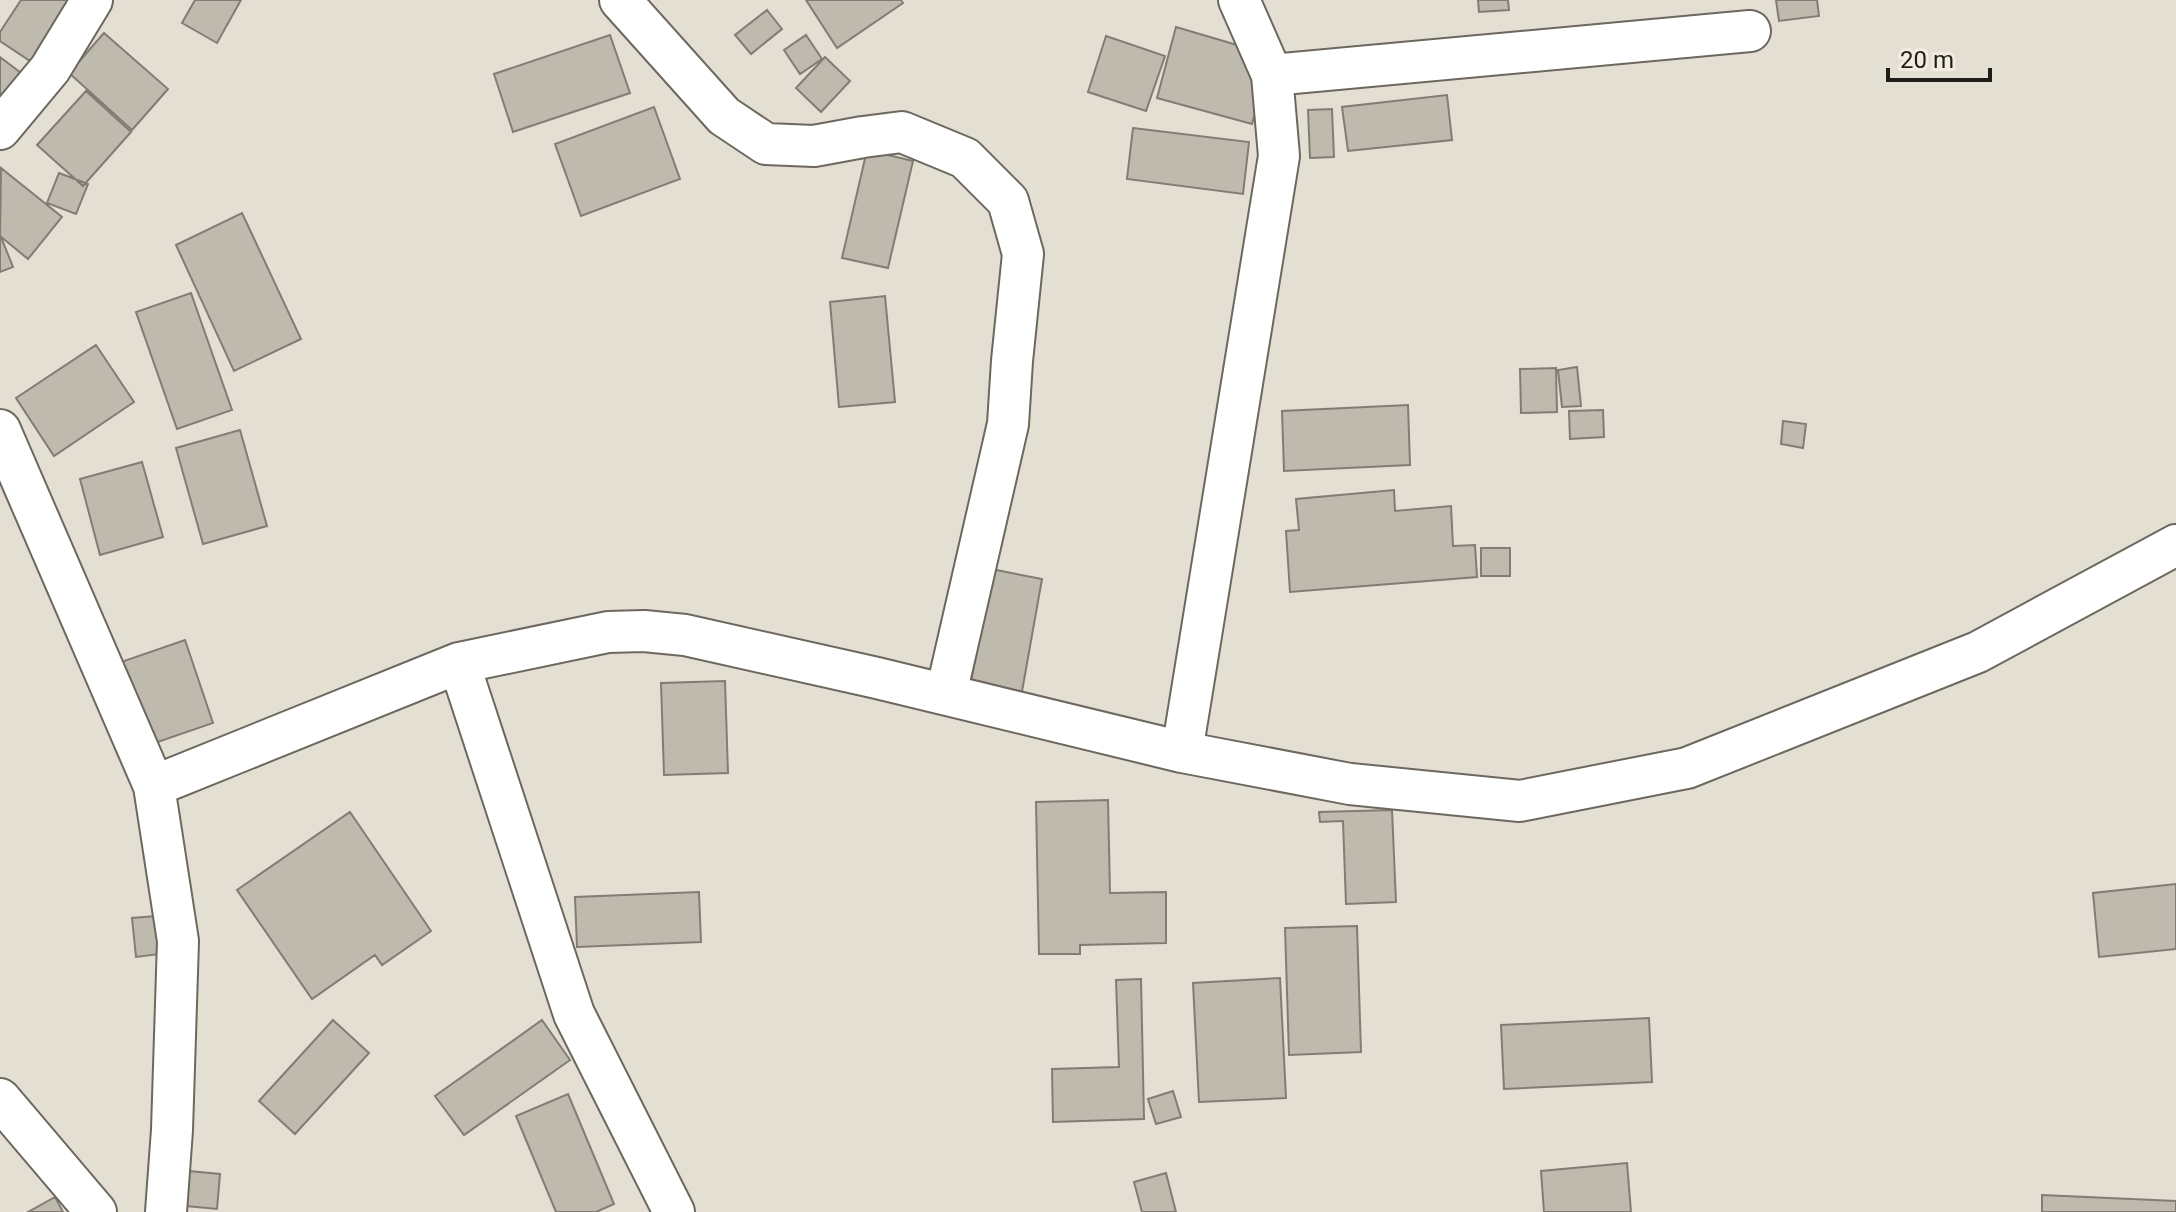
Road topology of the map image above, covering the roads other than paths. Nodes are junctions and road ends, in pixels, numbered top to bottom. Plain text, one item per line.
1 (92, 0) edge
2 (620, 0) edge
3 (1239, 0) edge
4 (1750, 31) dead end
5 (1272, 75) junction
6 (0, 129) edge
7 (0, 430) edge
8 (2176, 545) edge
9 (459, 663) junction
10 (946, 694) junction
11 (1182, 752) junction
12 (154, 786) junction
13 (0, 1099) edge
14 (96, 1212) edge
15 (166, 1212) edge
16 (674, 1212) edge

1 - 6 street
2 - 10 street
3 - 5 street
4 - 5 street
5 - 11 street
7 - 12 street
8 - 11 street
9 - 10 street
9 - 12 street
9 - 16 street
10 - 11 street
12 - 15 street
13 - 14 street

